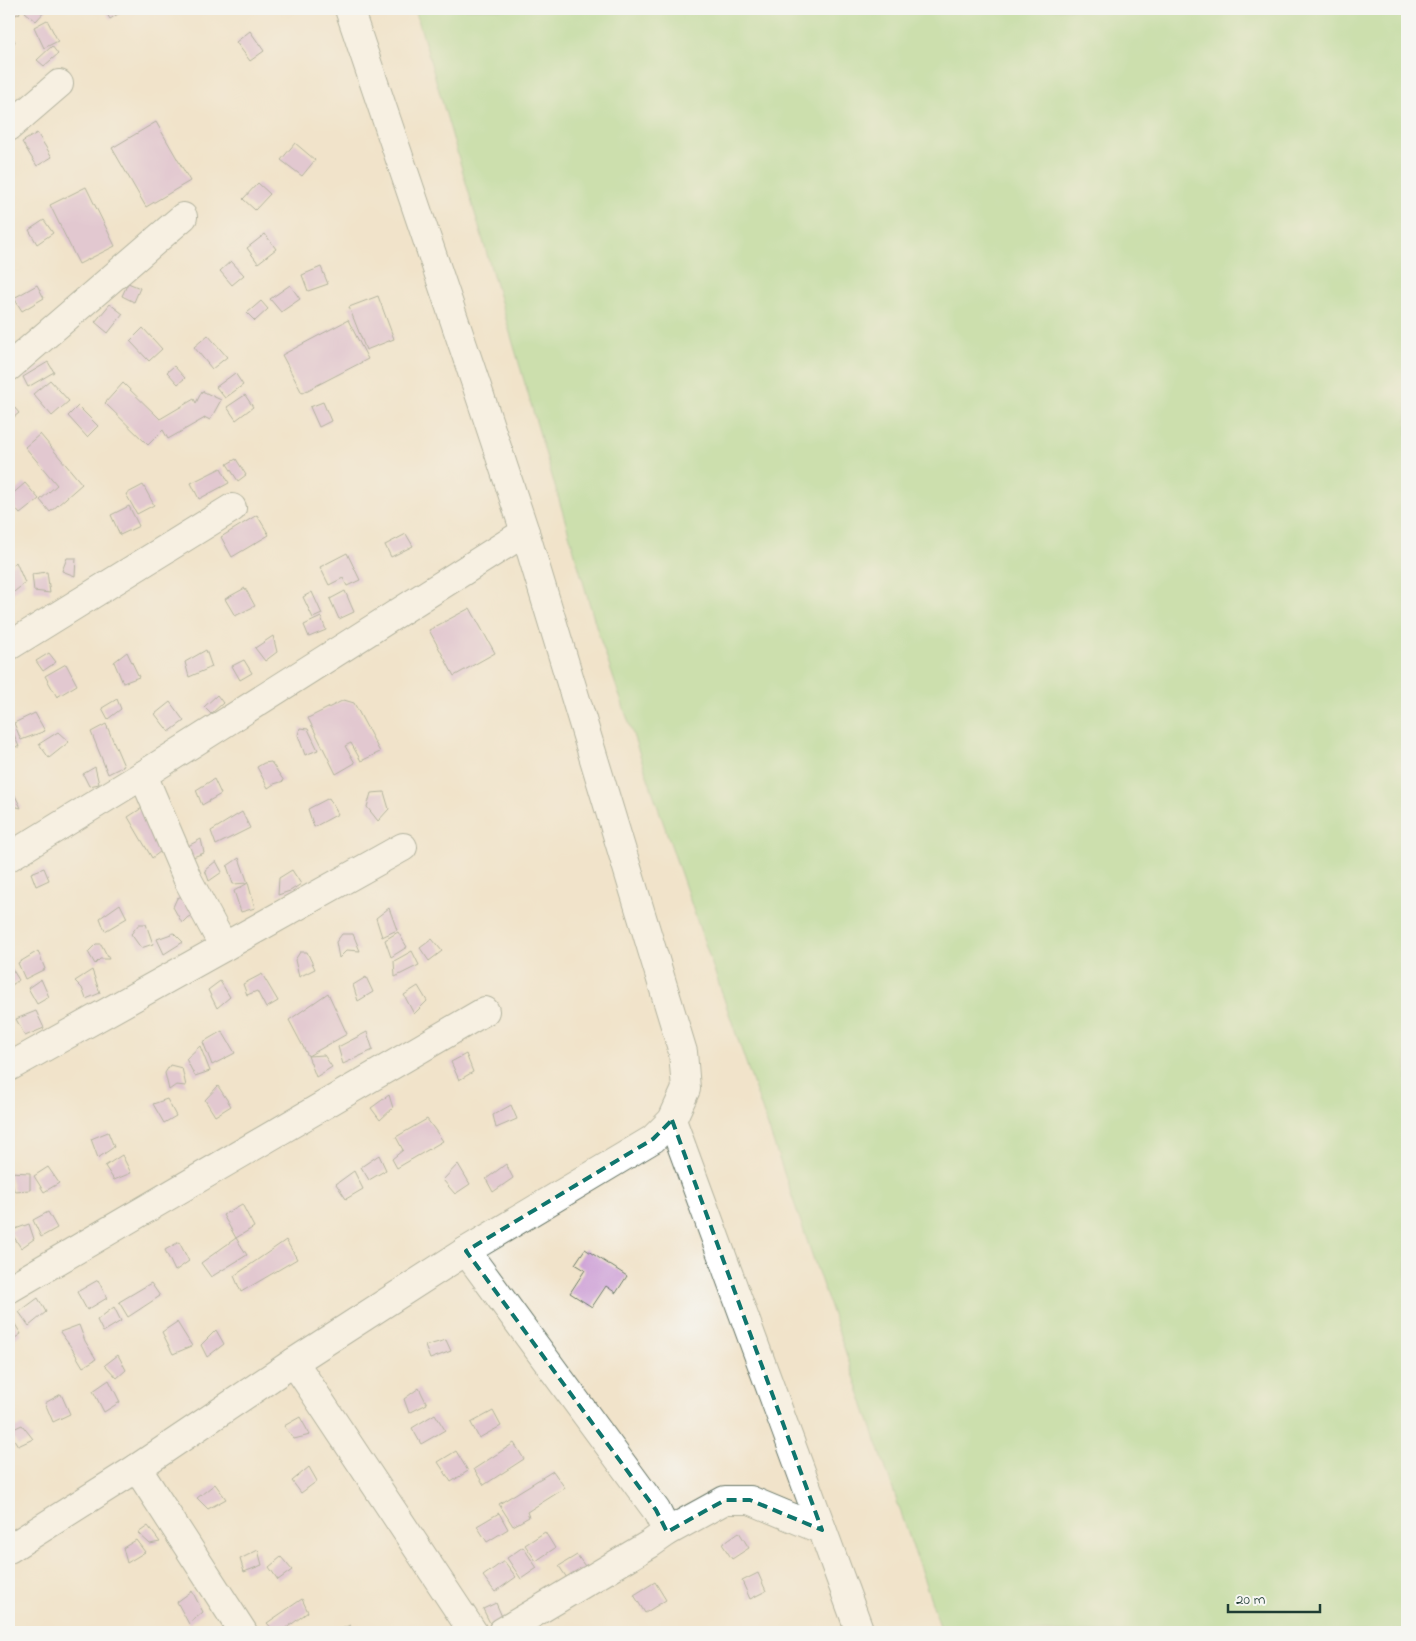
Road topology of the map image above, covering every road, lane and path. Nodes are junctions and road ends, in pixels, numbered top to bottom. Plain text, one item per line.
1 (349, 9) edge
2 (59, 84) dead end
3 (9, 127) edge
4 (183, 217) dead end
5 (9, 368) edge
6 (232, 508) dead end
7 (525, 532) junction
8 (9, 646) edge
9 (143, 775) junction
10 (403, 847) dead end
11 (9, 856) edge
12 (224, 947) junction
13 (485, 1011) dead end
14 (9, 1067) edge
15 (672, 1120) junction
16 (466, 1251) junction
17 (9, 1289) edge
18 (294, 1362) junction
19 (137, 1468) junction
20 (822, 1530) junction
21 (667, 1532) junction
22 (9, 1549) edge
23 (243, 1632) edge
24 (473, 1632) edge
25 (502, 1632) edge
26 (860, 1632) edge

1 - 7 street
2 - 3 street
4 - 5 street
6 - 8 street
7 - 9 street
7 - 15 street
9 - 11 street
9 - 12 street
10 - 12 street
12 - 14 street
13 - 17 street
15 - 16 street
15 - 20 street
16 - 18 street
16 - 21 street
18 - 19 street
18 - 24 street
19 - 22 street
19 - 23 street
20 - 21 street
20 - 26 street
21 - 25 street

